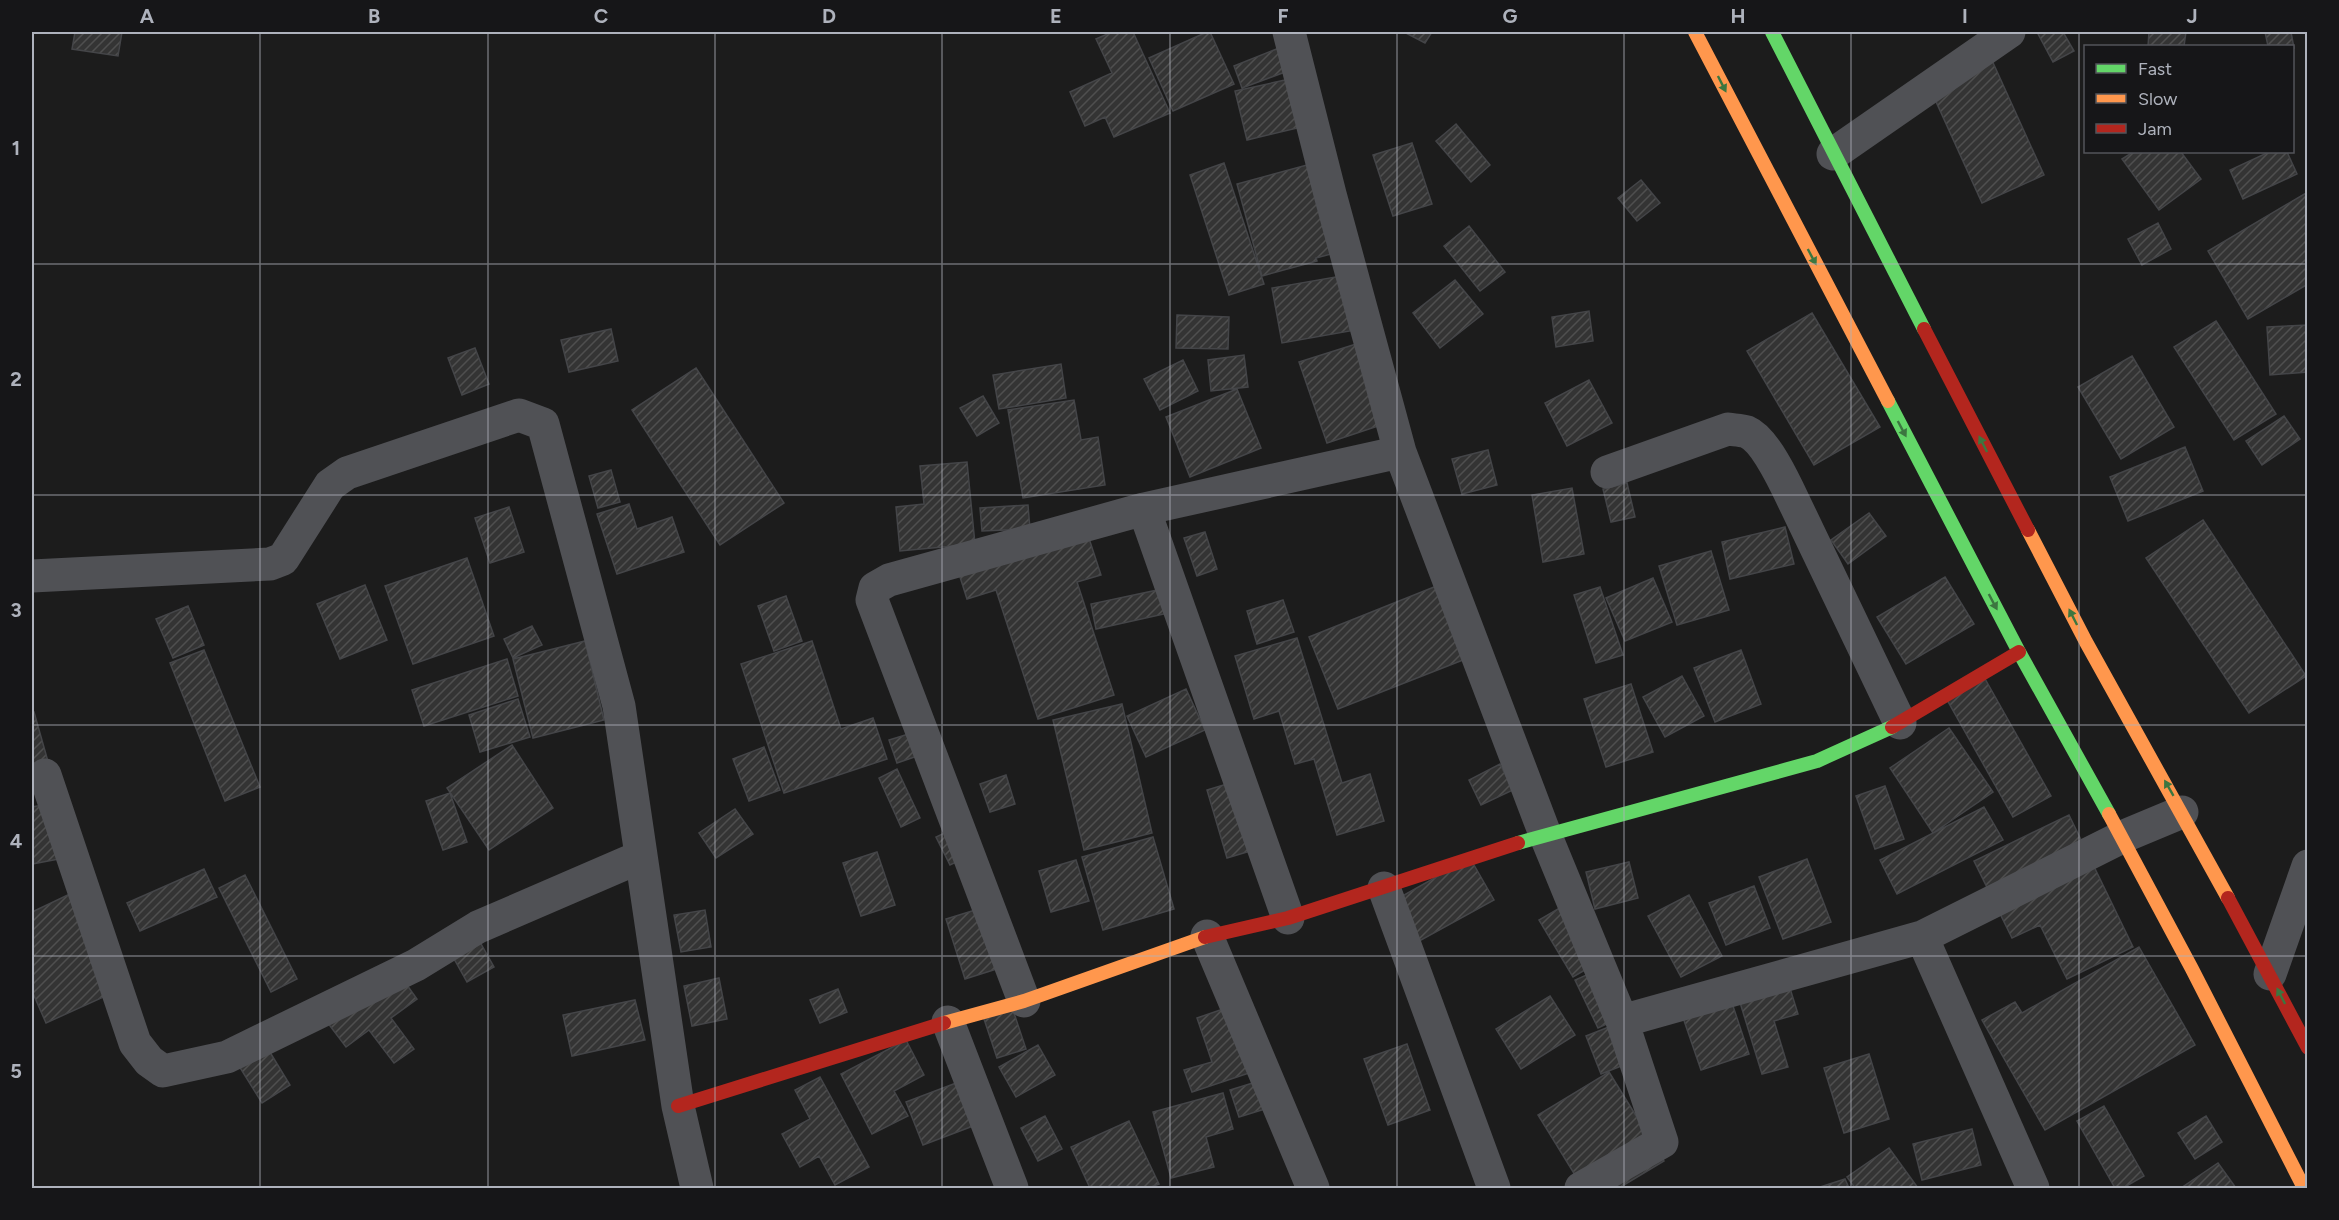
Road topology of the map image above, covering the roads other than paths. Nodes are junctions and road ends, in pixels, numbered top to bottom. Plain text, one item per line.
1 (1289, 32) edge
2 (1695, 32) edge
3 (1772, 32) edge
4 (2009, 32) edge
5 (1833, 154) junction
6 (1400, 453) junction
7 (1607, 472) dead end
8 (1144, 509) junction
9 (32, 576) edge
10 (2019, 652) junction
11 (1900, 723) junction
12 (45, 775) dead end
13 (2182, 812) junction
14 (1545, 834) junction
15 (2122, 837) junction
16 (640, 856) junction
17 (2307, 866) edge
18 (1384, 888) junction
19 (1288, 918) junction
20 (1207, 936) junction
21 (1922, 937) junction
22 (2270, 974) junction
23 (1024, 1001) junction
24 (1622, 1021) junction
25 (948, 1022) junction
26 (2307, 1048) edge
27 (678, 1106) junction
28 (697, 1188) edge
29 (1012, 1188) edge
30 (1313, 1188) edge
31 (1494, 1188) edge
32 (1581, 1188) edge
33 (2033, 1188) edge
34 (2304, 1188) edge

1 - 6 street
2 -> 10 main road
3 - 5 main road
4 - 5 street
13 -> 5 main road
6 - 8 street
6 - 14 street
7 - 11 street
8 - 19 street
8 - 23 street
9 - 16 street
10 - 11 main road
10 - 15 main road
11 - 14 main road
12 - 16 street
13 - 15 street
13 - 22 main road
14 - 18 main road
14 - 24 street
15 - 21 street
15 - 34 main road
16 - 27 street
17 - 22 street
18 - 19 main road
18 - 31 street
19 - 20 main road
20 - 23 main road
20 - 30 street
21 - 24 street
21 - 33 street
26 -> 22 main road
23 - 25 main road
24 - 32 street
25 - 27 main road
25 - 29 street
27 - 28 street

